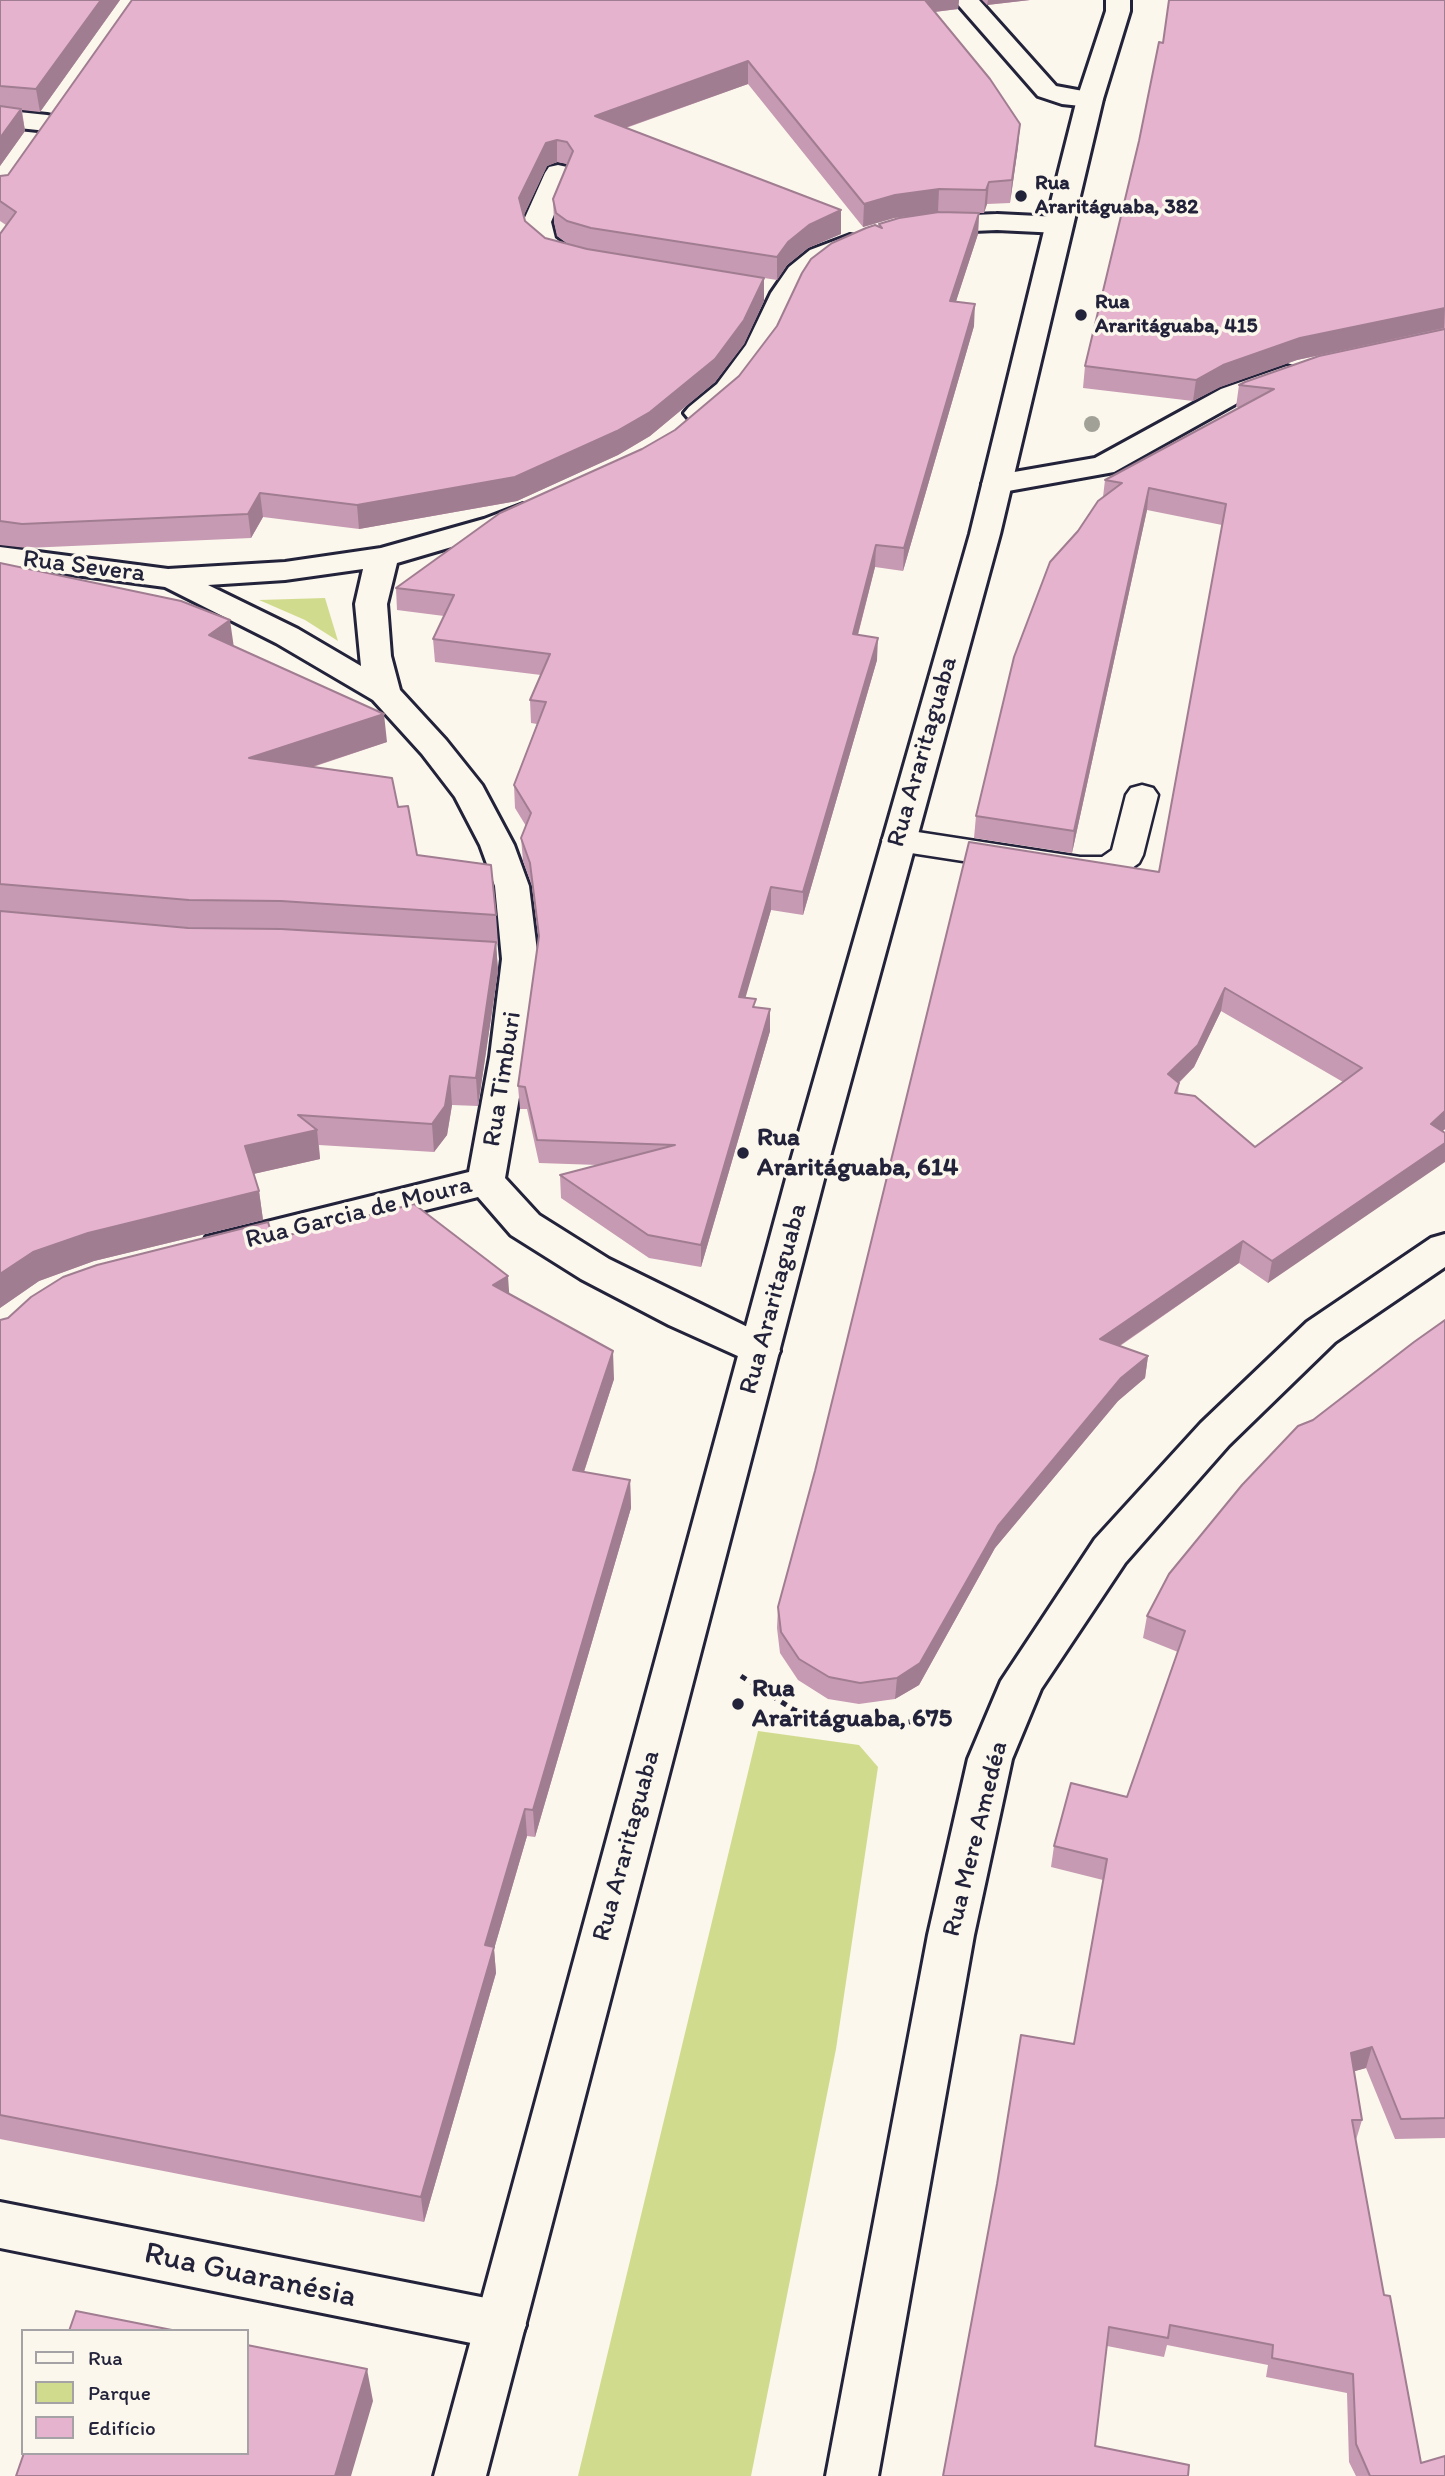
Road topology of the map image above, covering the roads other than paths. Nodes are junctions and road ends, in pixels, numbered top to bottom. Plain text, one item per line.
1 (966, 0) edge
2 (1118, 0) edge
3 (1090, 99) junction
4 (0, 118) edge
5 (47, 124) edge
6 (558, 173) dead end
7 (1059, 225) junction
8 (601, 265) edge
9 (1308, 368) edge
10 (679, 431) edge
11 (997, 484) junction
12 (543, 505) edge
13 (0, 556) edge
14 (384, 557) junction
15 (168, 578) junction
16 (384, 693) junction
17 (1142, 795) dead end
18 (898, 840) junction
19 (486, 1181) junction
20 (1445, 1248) edge
21 (189, 1255) edge
22 (760, 1351) junction
23 (0, 2225) edge
24 (500, 2325) junction
25 (460, 2476) edge
26 (852, 2476) edge

1 - 3 street
2 - 3 street, Rua Araritaguaba
3 - 7 street, Rua Araritaguaba
4 - 5 street
6 - 8 street
7 - 10 street
7 - 11 street, Rua Araritaguaba
9 - 11 street
11 - 18 street, Rua Araritaguaba
12 - 14 street
13 - 15 street, Rua Severa
14 - 15 street
14 - 16 street
15 - 16 street
16 - 19 street, Rua Timburi
17 - 18 lane
18 - 22 street, Rua Araritaguaba
19 - 21 street, Rua Garcia de Moura
19 - 22 street, Rua Timburi
20 - 26 street, Rua Mere Amedéa
22 - 24 street, Rua Araritaguaba
23 - 24 street, Rua Guaranésia
24 - 25 street, Rua Araritaguaba

